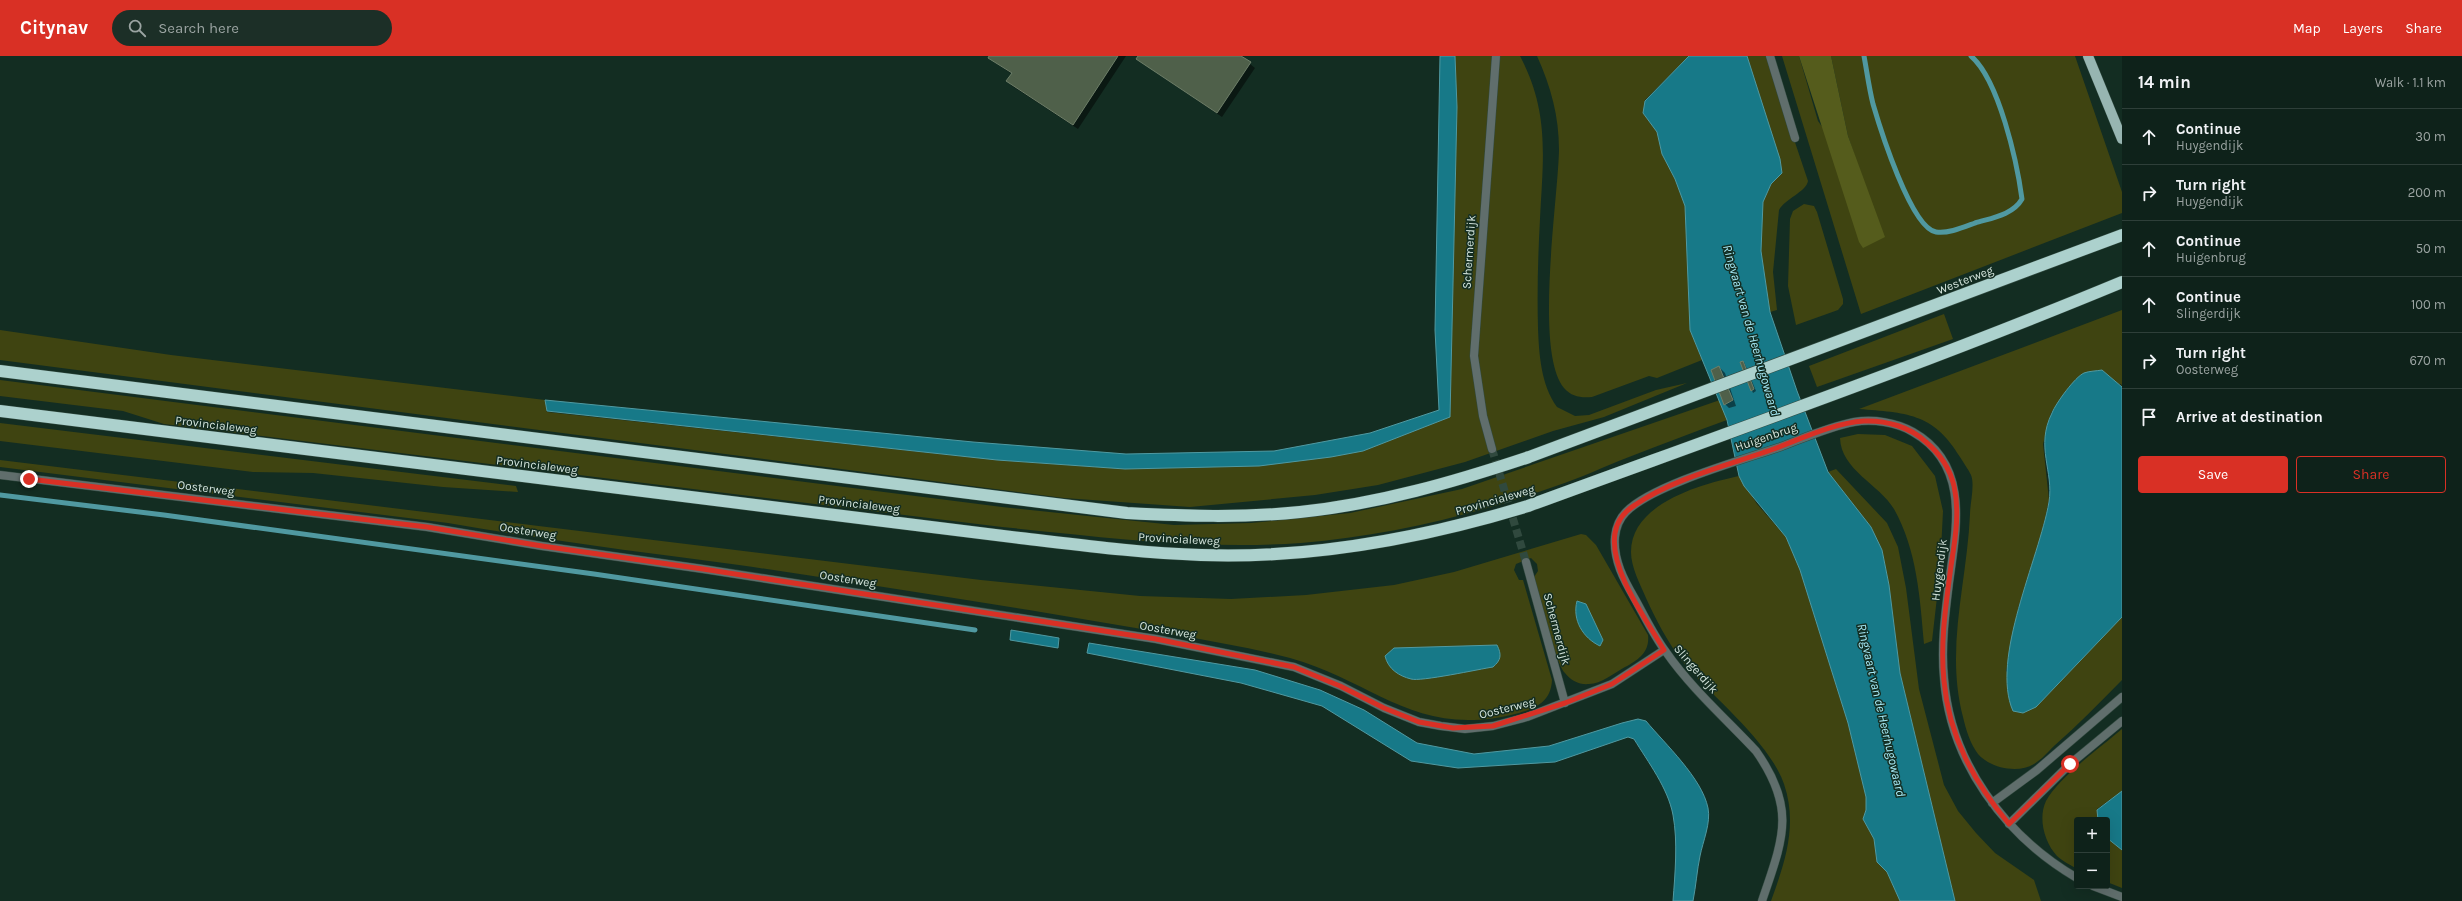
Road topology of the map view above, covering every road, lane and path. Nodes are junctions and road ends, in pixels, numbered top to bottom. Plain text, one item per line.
1 (1496, 56) edge
2 (1770, 56) edge
3 (2088, 56) edge
4 (1795, 138) dead end
5 (2122, 139) edge
6 (2122, 235) edge
7 (2122, 282) edge
8 (0, 371) edge
9 (1687, 398) joint
10 (0, 411) edge
11 (1828, 430) joint
12 (1702, 442) joint
13 (1492, 448) tunnel mouth
14 (1712, 470) joint
15 (0, 476) edge
16 (1526, 562) tunnel mouth
17 (1664, 650) junction
18 (2122, 697) edge
19 (1565, 703) junction
20 (2122, 720) edge
21 (1992, 803) junction
22 (2009, 824) junction
23 (2074, 876) edge
24 (2101, 889) edge
25 (2122, 897) edge
26 (1762, 901) edge

1 - 13 street, Schermerdijk
2 - 4 street
3 - 5 main road
6 - 9 highway, Westerweg
7 - 12 highway, Huigenbrug
8 - 9 highway, Provincialeweg
10 - 12 highway, Provincialeweg
11 - 14 street, Huigenbrug
11 - 21 street, Huygendijk
14 - 17 street, Slingerdijk
15 - 19 street, Oosterweg
16 - 19 street, Schermerdijk
17 - 19 street, Oosterweg
17 - 26 street, Slingerdijk
18 - 21 street
20 - 22 street
21 - 22 street, Huygendijk
22 - 23 street, Huygendijk
24 - 25 street

